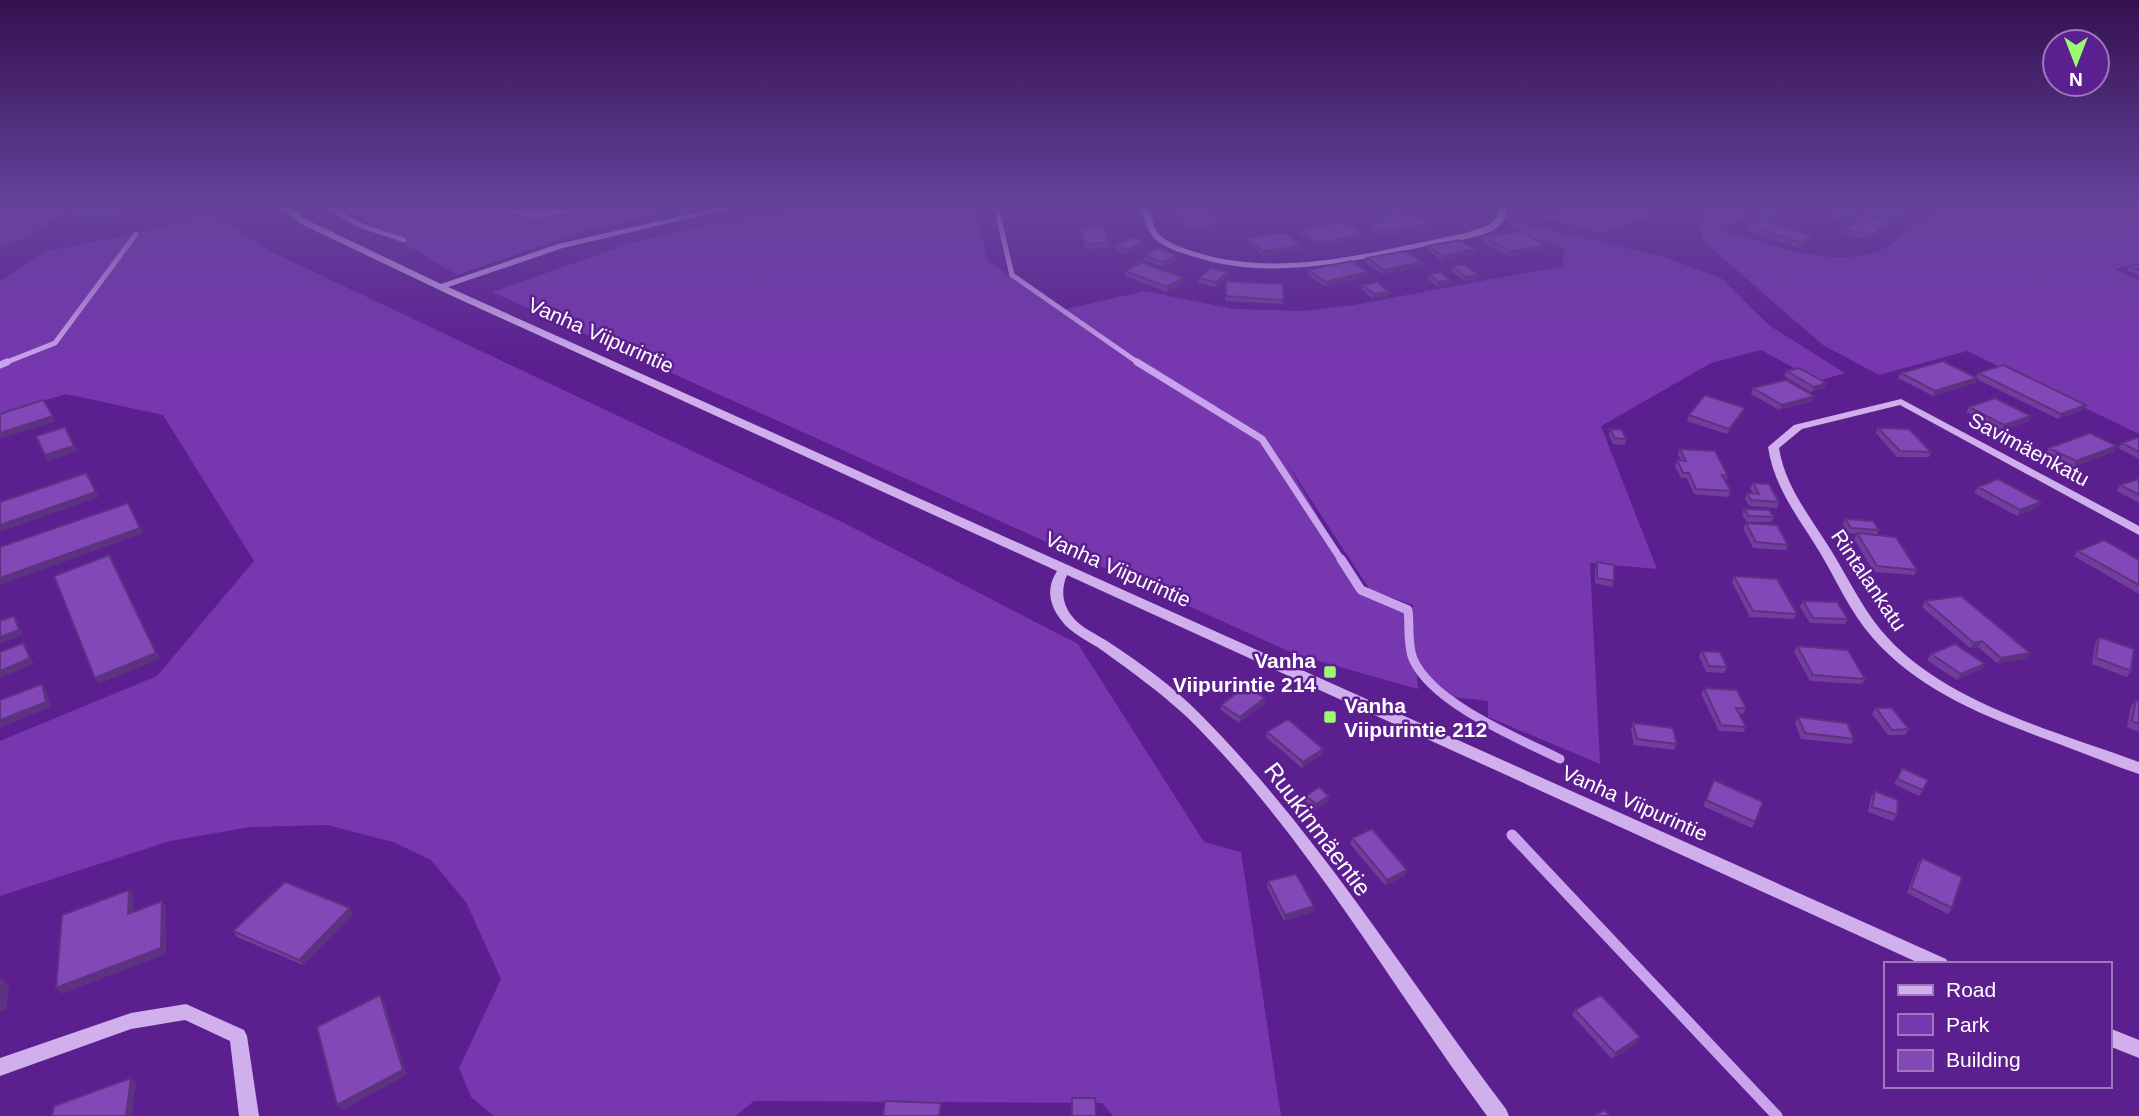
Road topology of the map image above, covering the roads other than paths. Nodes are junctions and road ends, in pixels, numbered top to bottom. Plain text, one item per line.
1 (380, 258) edge
2 (526, 258) edge
3 (1206, 258) edge
4 (1338, 258) edge
5 (441, 287) junction
6 (1901, 402) joint
7 (2139, 531) edge
8 (1064, 570) junction
9 (2139, 768) edge
10 (1936, 962) edge
11 (2111, 1038) edge
12 (2139, 1049) edge
13 (0, 1067) edge
14 (249, 1116) edge
15 (1499, 1116) edge

1 - 5 street, Vanha Viipurintie
2 - 5 street
3 - 4 street
5 - 8 street, Vanha Viipurintie
6 - 7 street, Savimäenkatu
6 - 9 street, Rintalankatu
8 - 10 street, Vanha Viipurintie
8 - 15 street, Ruukinmäentie
11 - 12 street
13 - 14 street

